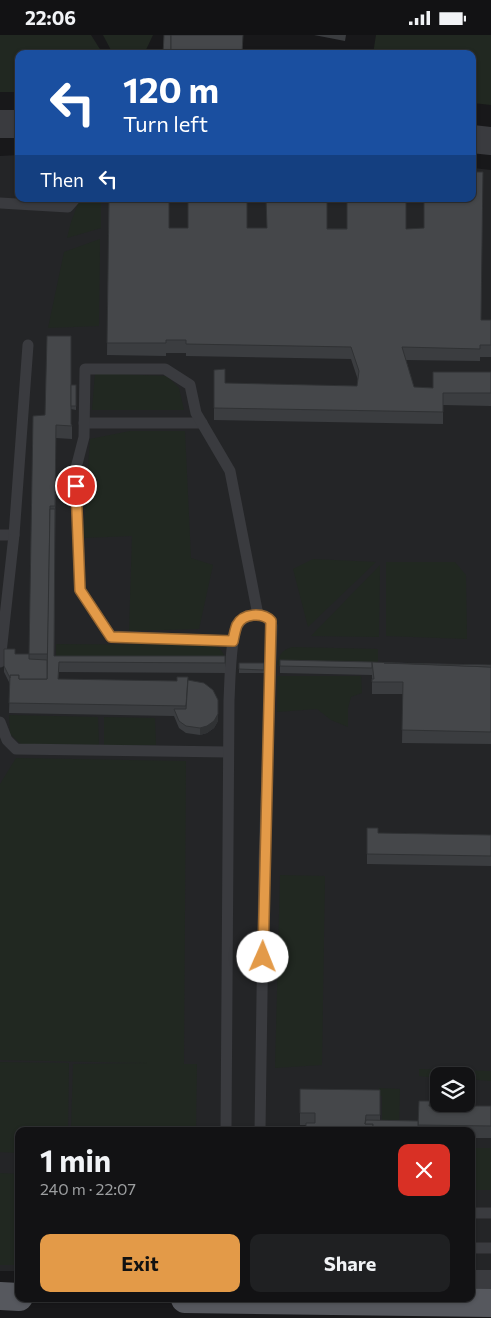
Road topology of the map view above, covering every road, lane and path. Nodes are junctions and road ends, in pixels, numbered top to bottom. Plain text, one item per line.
1 (15, 123) edge
2 (0, 124) edge
3 (476, 139) edge
4 (491, 141) edge
5 (72, 202) edge
6 (0, 203) edge
7 (28, 345) dead end
8 (84, 423) junction
9 (202, 423) junction
10 (0, 535) edge
11 (14, 535) junction
12 (258, 615) junction
13 (233, 641) junction
14 (0, 662) edge
15 (0, 722) edge
16 (3, 742) edge
17 (228, 752) junction
18 (226, 1127) edge
19 (260, 1127) edge
20 (475, 1213) edge
21 (491, 1213) edge
22 (475, 1247) edge
23 (491, 1248) edge
24 (475, 1281) edge
25 (491, 1281) edge
26 (0, 1296) edge
27 (15, 1297) edge
28 (439, 1302) edge
29 (491, 1303) edge

1 - 2 street
3 - 4 street
5 - 6 lane
7 - 11 lane
8 - 9 lane
8 - 9 lane
8 - 13 lane
9 - 12 lane
10 - 11 lane
11 - 14 lane
12 - 13 lane
12 - 19 lane
13 - 17 lane
15 - 16 lane
16 - 17 lane
17 - 18 lane
20 - 21 lane
22 - 23 lane
24 - 25 street
26 - 27 main road
28 - 29 main road

